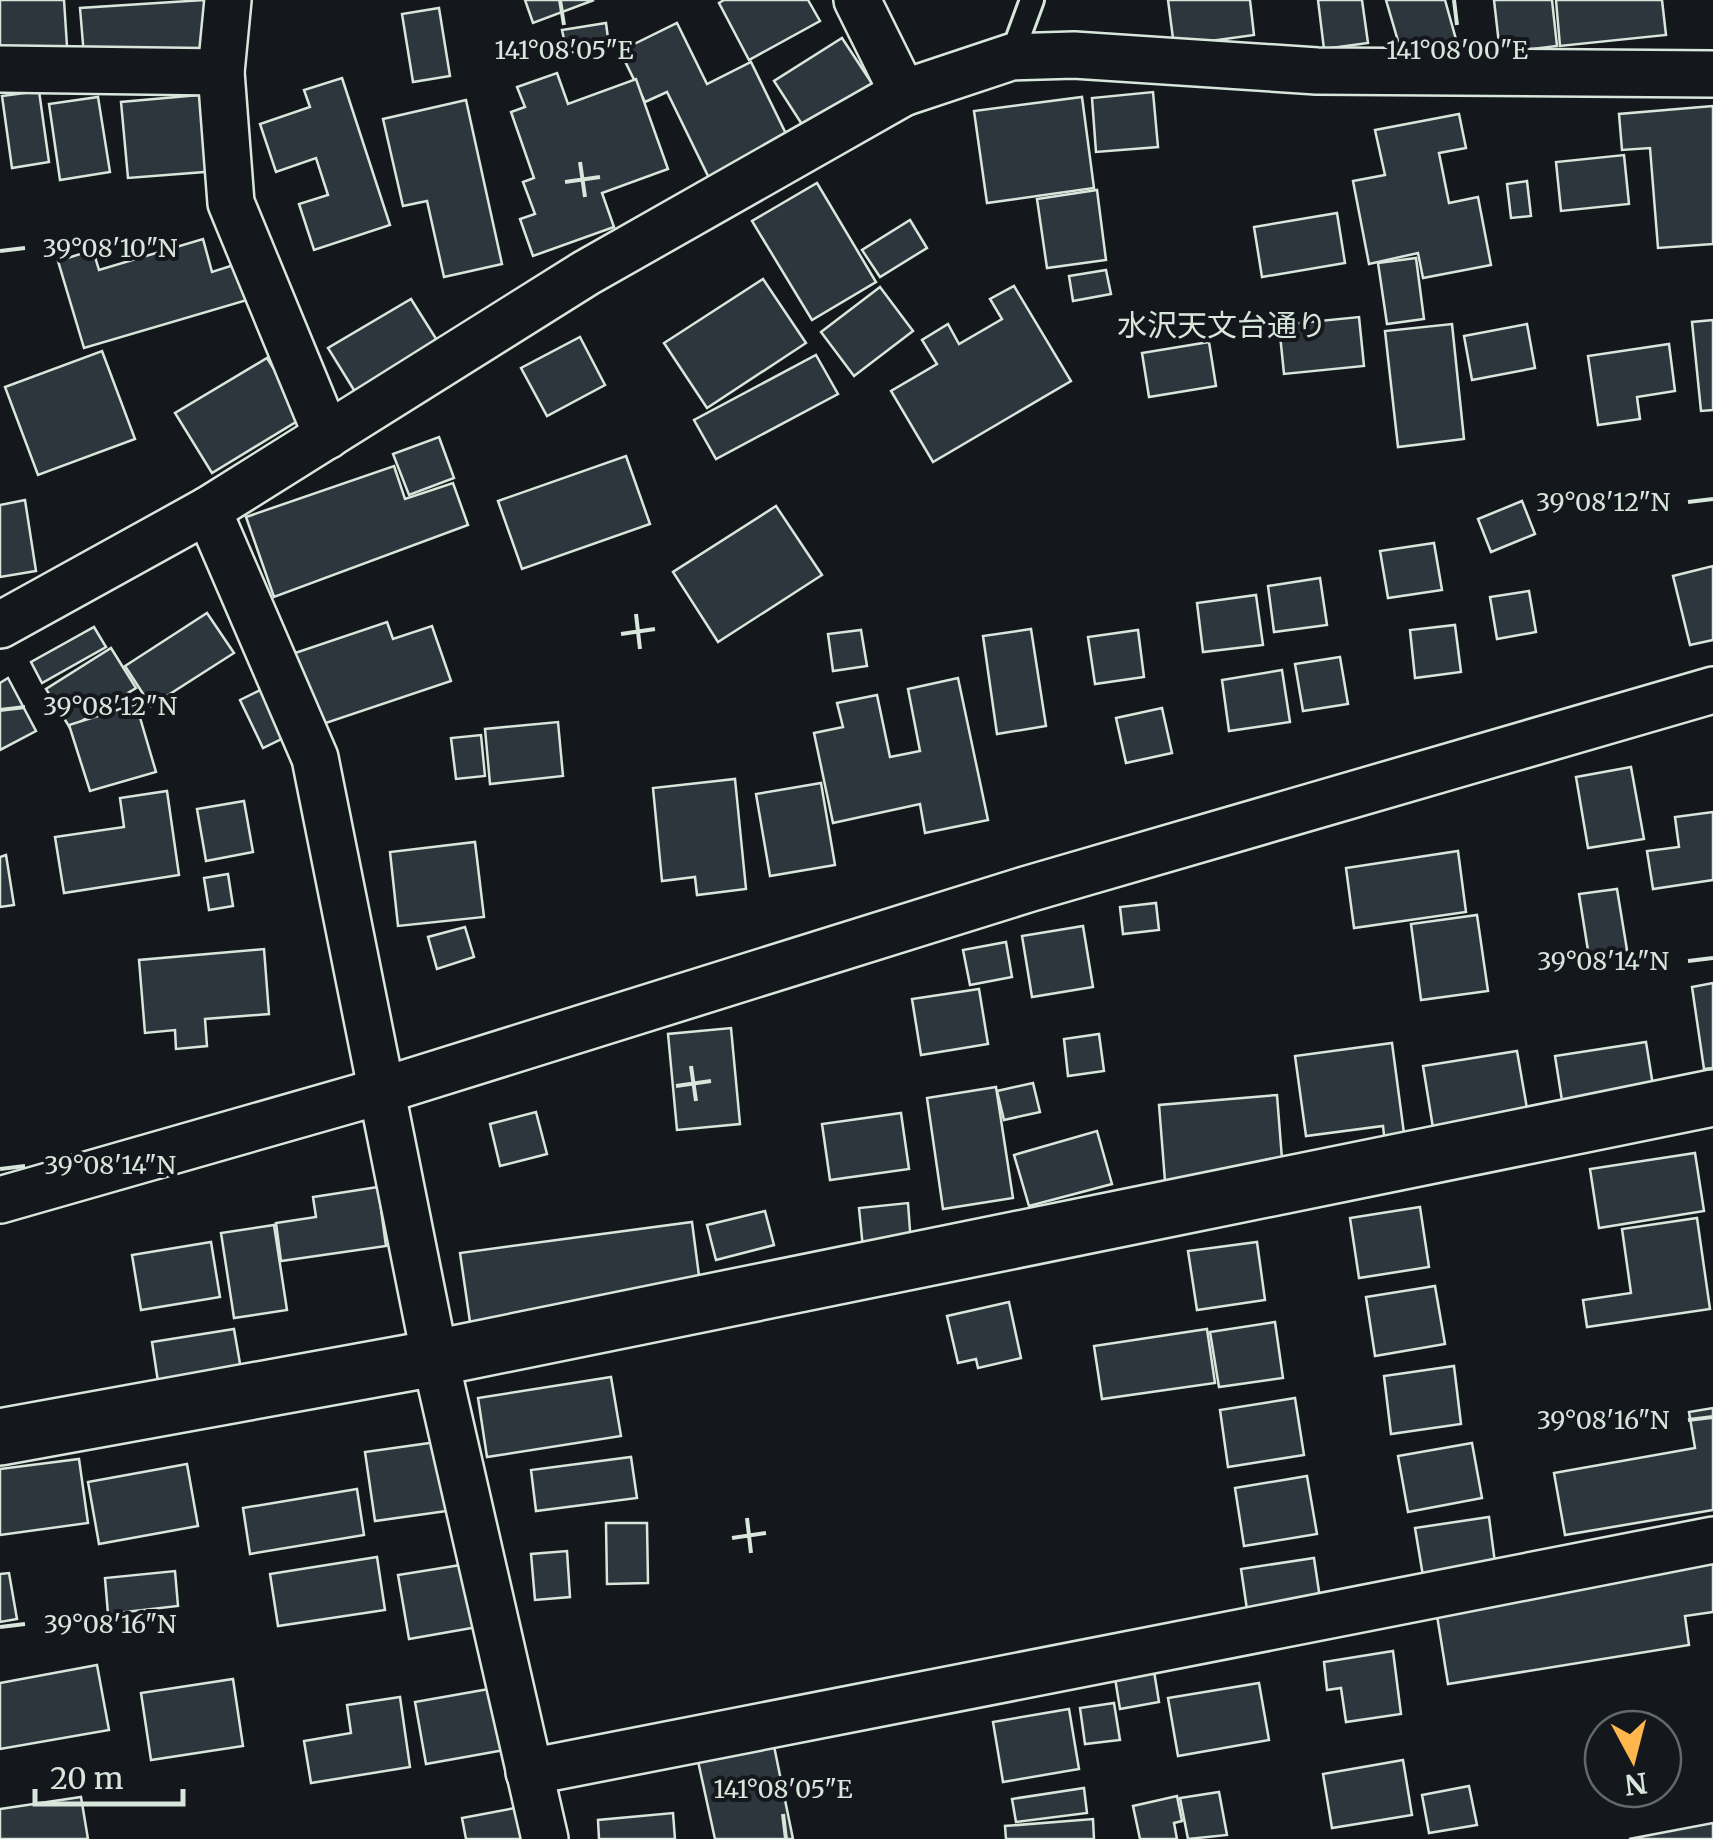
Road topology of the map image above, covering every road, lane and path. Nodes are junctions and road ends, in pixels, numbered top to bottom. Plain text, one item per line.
1 (228, 0) edge
2 (857, 0) edge
3 (1032, 0) edge
4 (1011, 57) junction
5 (0, 69) edge
6 (222, 72) junction
7 (1713, 74) edge
8 (903, 93) junction
9 (327, 436) junction
10 (208, 510) junction
11 (0, 625) edge
12 (1713, 690) edge
13 (381, 1091) junction
14 (1713, 1098) edge
15 (0, 1200) edge
16 (435, 1358) junction
17 (0, 1437) edge
18 (1713, 1540) edge
19 (529, 1772) junction
20 (545, 1839) edge

1 - 6 street
2 - 8 street
3 - 4 lane
4 - 7 street
4 - 8 street
5 - 6 street
6 - 9 street
8 - 9 street
9 - 10 street
10 - 11 street
10 - 13 street
12 - 13 street
13 - 15 street
13 - 16 street
14 - 16 street
16 - 17 street
16 - 19 street
18 - 19 street
19 - 20 street

